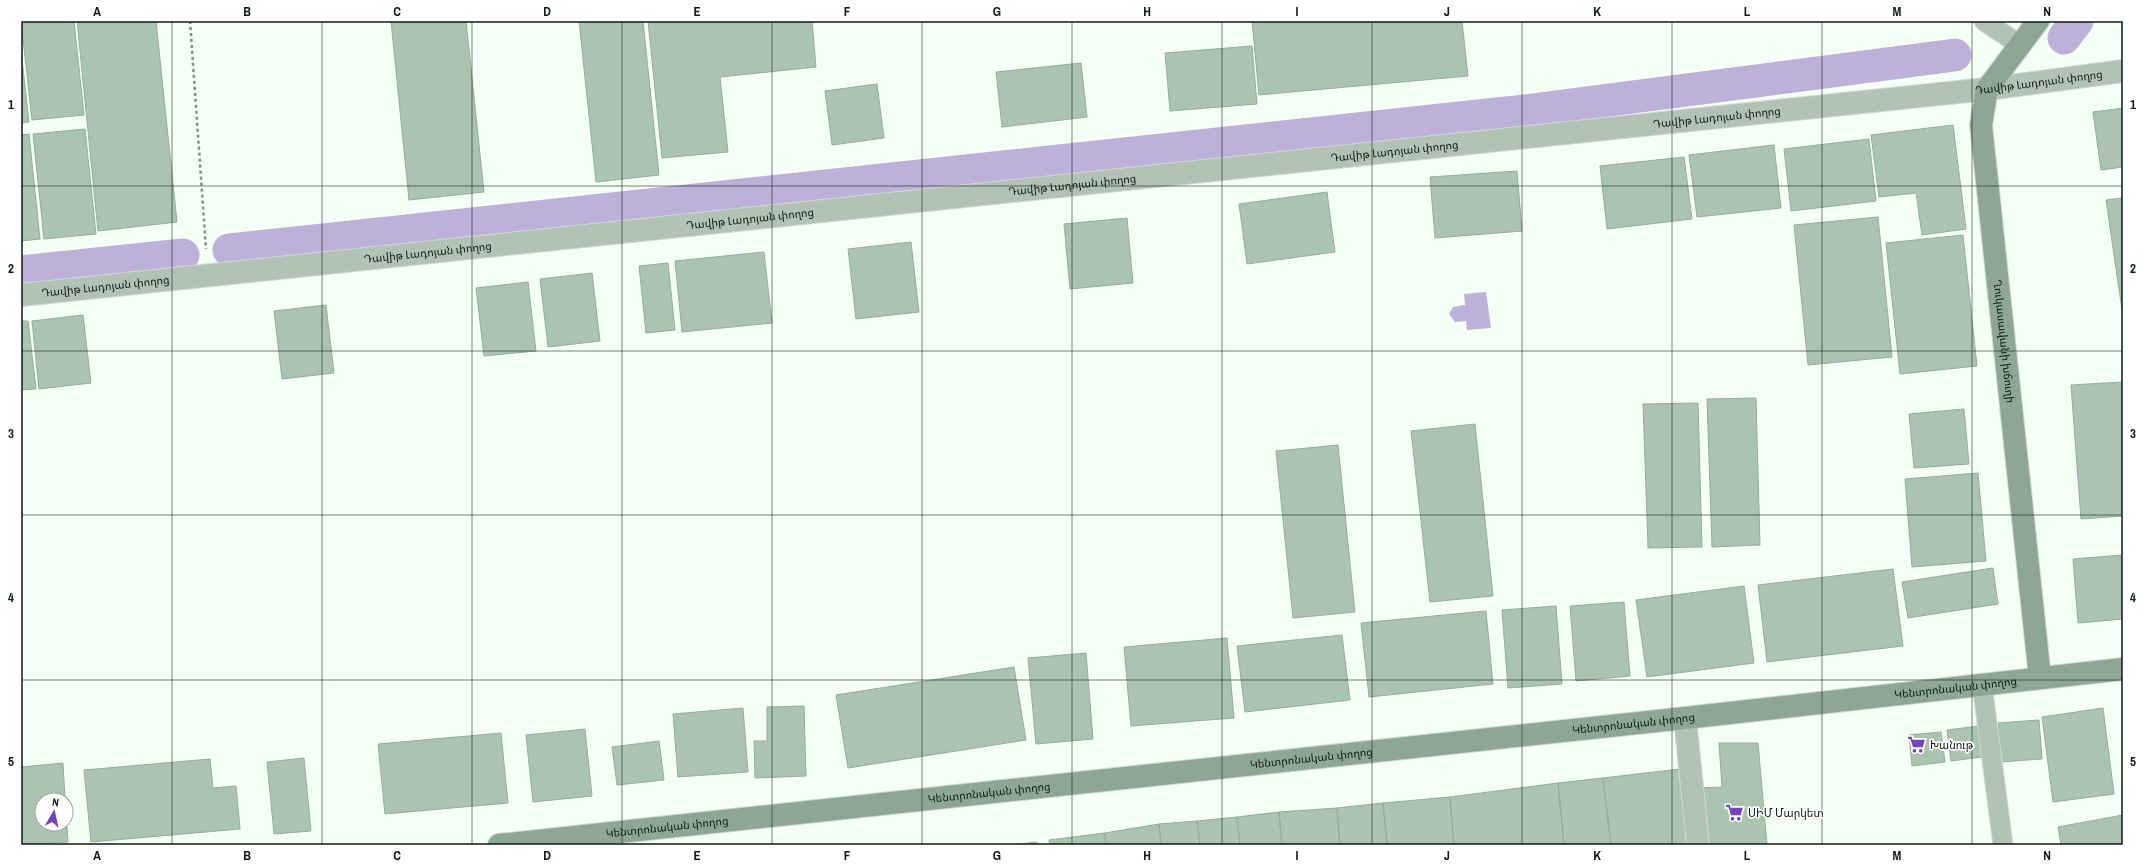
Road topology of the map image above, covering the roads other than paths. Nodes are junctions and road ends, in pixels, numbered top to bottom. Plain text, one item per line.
1 (1984, 21) edge
2 (2038, 21) edge
3 (2020, 45) junction
4 (2123, 71) edge
5 (1987, 89) junction
6 (21, 296) edge
7 (2123, 669) edge
8 (2040, 678) junction
9 (1982, 684) junction
10 (1684, 718) junction
11 (499, 845) edge
12 (1698, 845) edge
13 (2003, 845) edge

1 - 3 lane
2 - 3 main road, Ղուկասավանի խճուղի
3 - 5 main road, Ղուկասավանի խճուղի
4 - 5 street, Դավիթ Լադոյան փողոց
5 - 6 street, Դավիթ Լադոյան փողոց
5 - 8 main road, Ղուկասավանի խճուղի
7 - 8 main road, Կենտրոնական փողոց
8 - 9 main road, Կենտրոնական փողոց
9 - 10 main road, Կենտրոնական փողոց
9 - 13 lane
10 - 11 main road, Կենտրոնական փողոց
10 - 12 street

